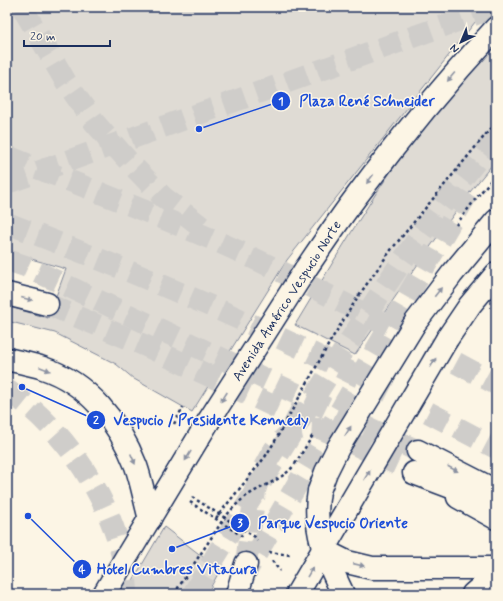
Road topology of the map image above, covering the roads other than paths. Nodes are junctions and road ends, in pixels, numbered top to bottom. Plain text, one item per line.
1 (496, 28) edge
2 (496, 221) edge
3 (496, 274) edge
4 (7, 294) edge
5 (47, 304) tunnel mouth
6 (7, 359) edge
7 (418, 451) tunnel mouth
8 (496, 491) edge
9 (496, 504) edge
10 (496, 518) edge
11 (150, 519) junction
12 (323, 550) junction
13 (246, 564) tunnel mouth
14 (496, 568) edge
15 (496, 574) edge
16 (104, 594) edge
17 (237, 594) edge
18 (297, 594) edge
19 (343, 594) edge
20 (473, 594) edge

1 -> 11 main road, Avenida Américo Vespucio Norte, bridge
12 -> 2 main road, bridge
12 -> 3 main road, bridge
4 -> 5 main road
6 -> 11 main road
7 -> 8 main road
9 - 10 main road
11 - 16 main road, Avenida Américo Vespucio Norte
12 -> 14 main road
18 -> 12 main road
12 - 19 main road
13 - 17 main road
15 - 20 main road

